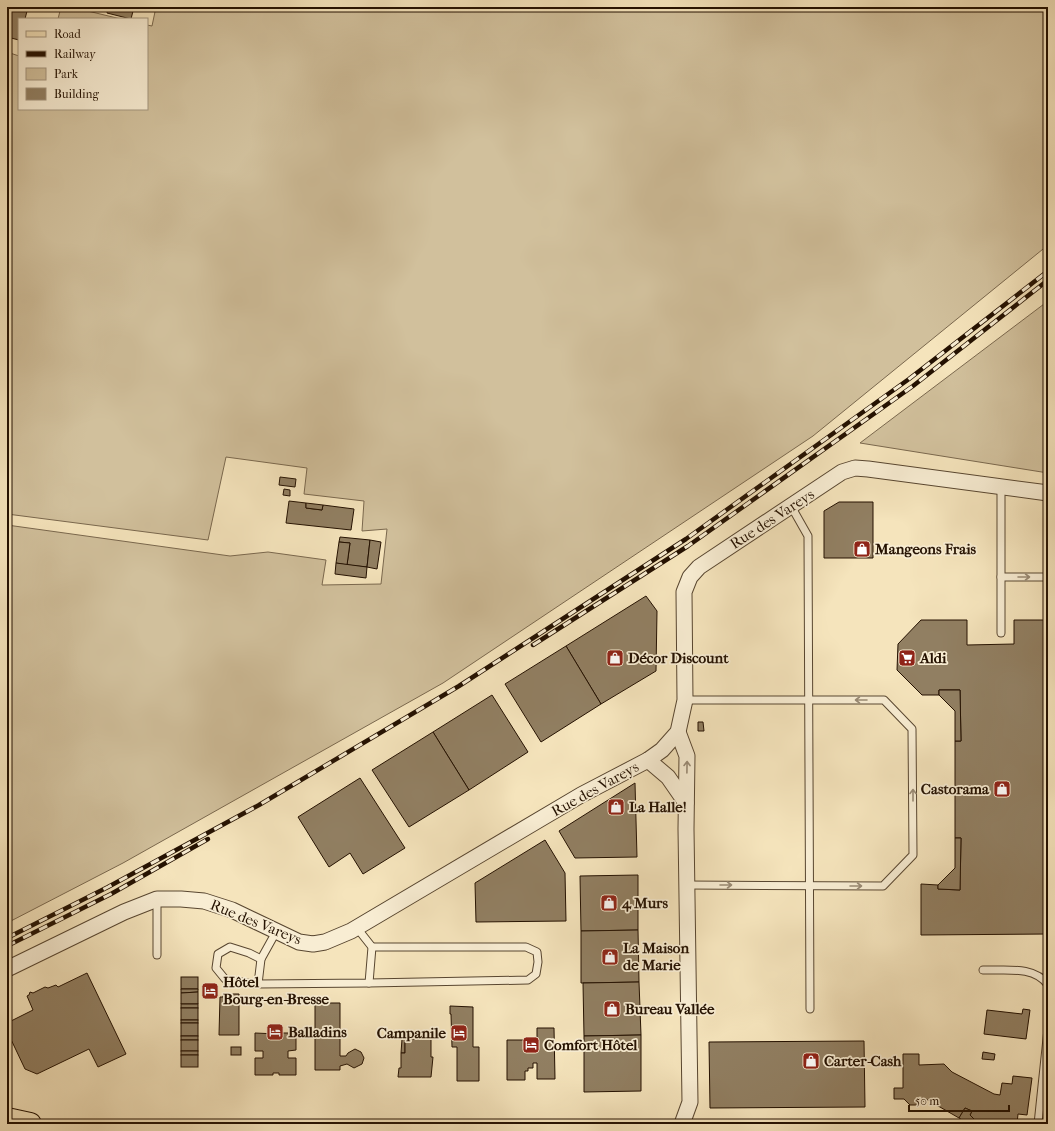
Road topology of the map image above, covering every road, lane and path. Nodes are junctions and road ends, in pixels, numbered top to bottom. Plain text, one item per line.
1 (1001, 486) junction
2 (1048, 493) edge
3 (791, 506) junction
4 (1001, 577) junction
5 (1048, 577) edge
6 (1001, 633) dead end
7 (685, 700) junction
8 (809, 700) junction
9 (678, 732) junction
10 (648, 760) junction
11 (686, 803) junction
12 (687, 885) junction
13 (810, 886) junction
14 (157, 899) junction
15 (357, 928) junction
16 (276, 932) junction
17 (372, 947) junction
18 (157, 955) dead end
19 (261, 959) junction
20 (7, 968) edge
21 (983, 970) dead end
22 (369, 983) junction
23 (258, 984) junction
24 (1048, 985) edge
25 (810, 1008) dead end
26 (1048, 1029) edge
27 (7, 1119) edge
28 (30, 1124) edge
29 (685, 1124) edge
30 (1038, 1124) edge

1 - 2 street, Rue des Vareys
1 - 3 street, Rue des Vareys
1 - 4 lane
3 - 7 street, Rue des Vareys
3 - 8 lane
4 -> 5 lane
4 - 6 lane
7 - 8 lane
7 - 9 street, Rue des Vareys
8 - 13 lane
13 -> 8 lane
9 - 10 street, Rue des Vareys
11 -> 9 street
10 - 11 street
10 - 15 street, Rue des Vareys
11 - 12 street
12 -> 13 lane
12 - 29 street
13 - 25 lane
14 - 16 street, Rue des Vareys
14 - 18 lane
14 - 20 street, Rue des Vareys
15 - 16 street, Rue des Vareys
15 - 17 lane
16 - 19 lane
17 - 22 lane
17 - 22 lane
19 - 23 lane
19 - 23 lane
21 - 24 lane
22 - 23 lane
26 - 30 lane
27 - 28 main road

